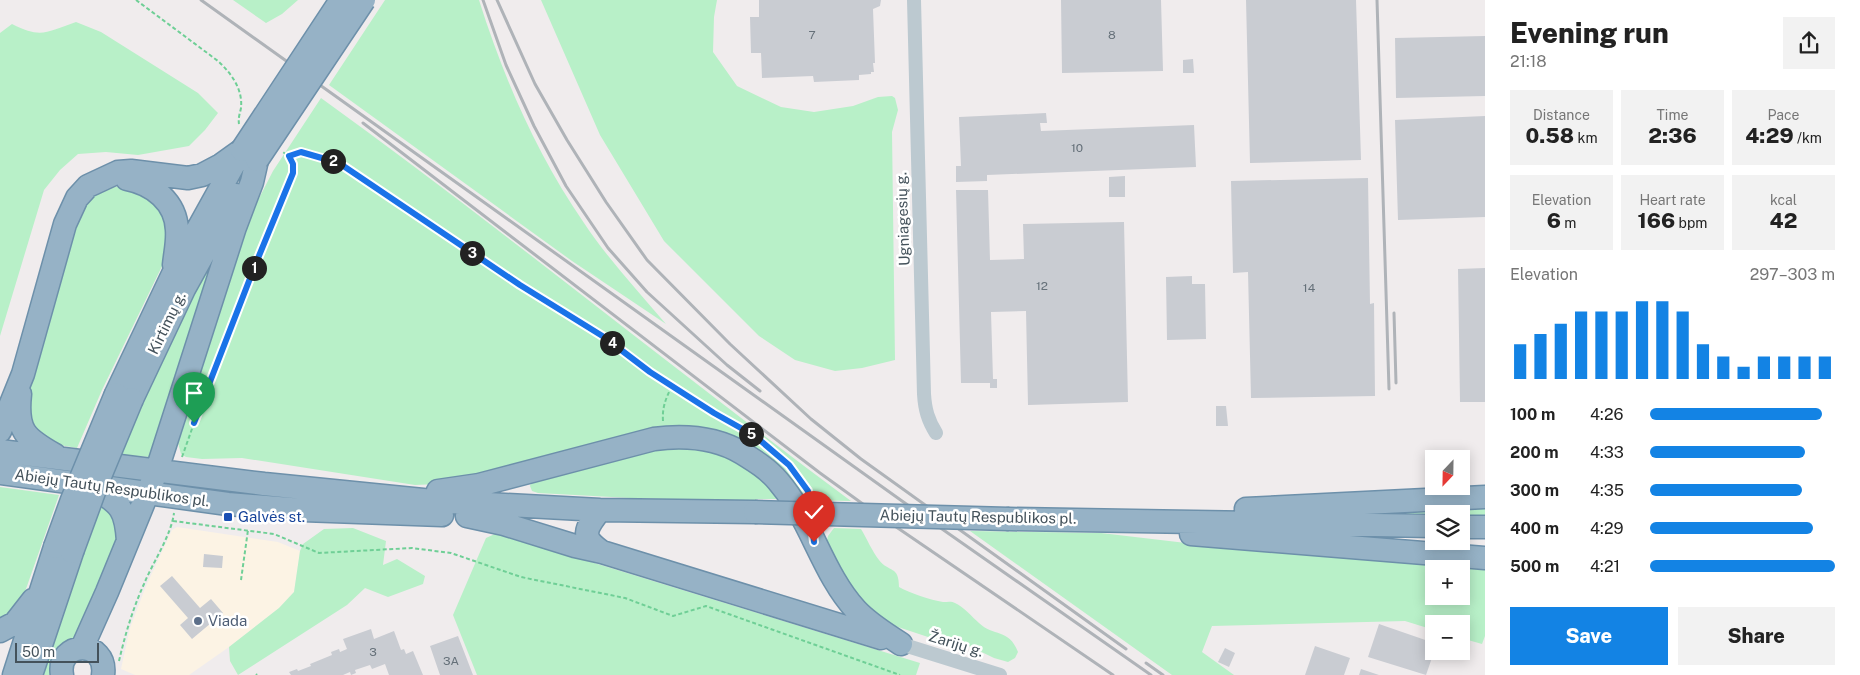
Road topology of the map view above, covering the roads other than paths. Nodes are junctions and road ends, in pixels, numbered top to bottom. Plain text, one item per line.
1 (341, 0) edge
2 (364, 0) edge
3 (914, 0) edge
4 (250, 155) junction
5 (106, 178) junction
6 (173, 274) junction
7 (23, 374) junction
8 (124, 396) junction
9 (0, 431) edge
10 (936, 433) dead end
11 (63, 459) junction
12 (1, 468) edge
13 (157, 470) junction
14 (89, 485) junction
15 (148, 493) junction
16 (382, 495) junction
17 (1485, 497) edge
18 (522, 506) junction
19 (600, 510) junction
20 (467, 516) junction
21 (1107, 520) junction
22 (1137, 520) junction
23 (1425, 526) edge
24 (1470, 526) edge
25 (1485, 527) edge
26 (128, 542) junction
27 (64, 549) junction
28 (602, 552) junction
29 (1485, 558) edge
30 (42, 587) junction
31 (841, 590) junction
32 (822, 619) junction
33 (0, 631) edge
34 (902, 644) junction
35 (103, 665) edge
36 (14, 675) edge
37 (31, 675) edge
38 (62, 675) edge
39 (1000, 675) edge

1 - 4 highway, Kirtimų g., bridge
2 - 4 highway, Kirtimų g., bridge
3 - 10 street, Ugniagesių g.
4 - 5 highway
4 - 6 highway, Kirtimų g.
4 - 8 highway, Kirtimų g.
4 - 13 highway
5 - 6 highway
5 - 7 highway
6 - 8 highway, Kirtimų g.
7 - 9 highway
7 - 11 highway
8 - 27 highway, Kirtimų g., bridge
11 - 12 highway, Abiejų Tautų Respublikos pl.
11 - 13 highway, Abiejų Tautų Respublikos pl.
12 - 14 highway, Abiejų Tautų Respublikos pl.
13 - 15 highway
13 - 16 highway, Abiejų Tautų Respublikos pl.
14 - 15 highway, Abiejų Tautų Respublikos pl.
14 - 26 highway
15 - 20 highway, Abiejų Tautų Respublikos pl.
15 - 26 highway
16 - 18 highway, Abiejų Tautų Respublikos pl.
16 - 31 highway
17 - 22 highway
18 - 19 highway, Abiejų Tautų Respublikos pl.
18 - 20 highway, Abiejų Tautų Respublikos pl.
19 - 21 highway, Abiejų Tautų Respublikos pl., bridge
19 - 28 highway
20 - 28 highway
21 - 22 highway, Abiejų Tautų Respublikos pl.
21 - 29 highway
22 - 23 highway, Abiejų Tautų Respublikos pl.
24 - 25 highway
26 - 35 highway
27 - 30 highway, Kirtimų g.
27 - 37 highway, Kirtimų g.
28 - 32 highway
30 - 33 highway
30 - 36 highway, Kirtimų g.
31 - 32 highway
31 - 34 highway
32 - 34 highway
34 - 39 street, Žarijų g.
35 - 38 highway

